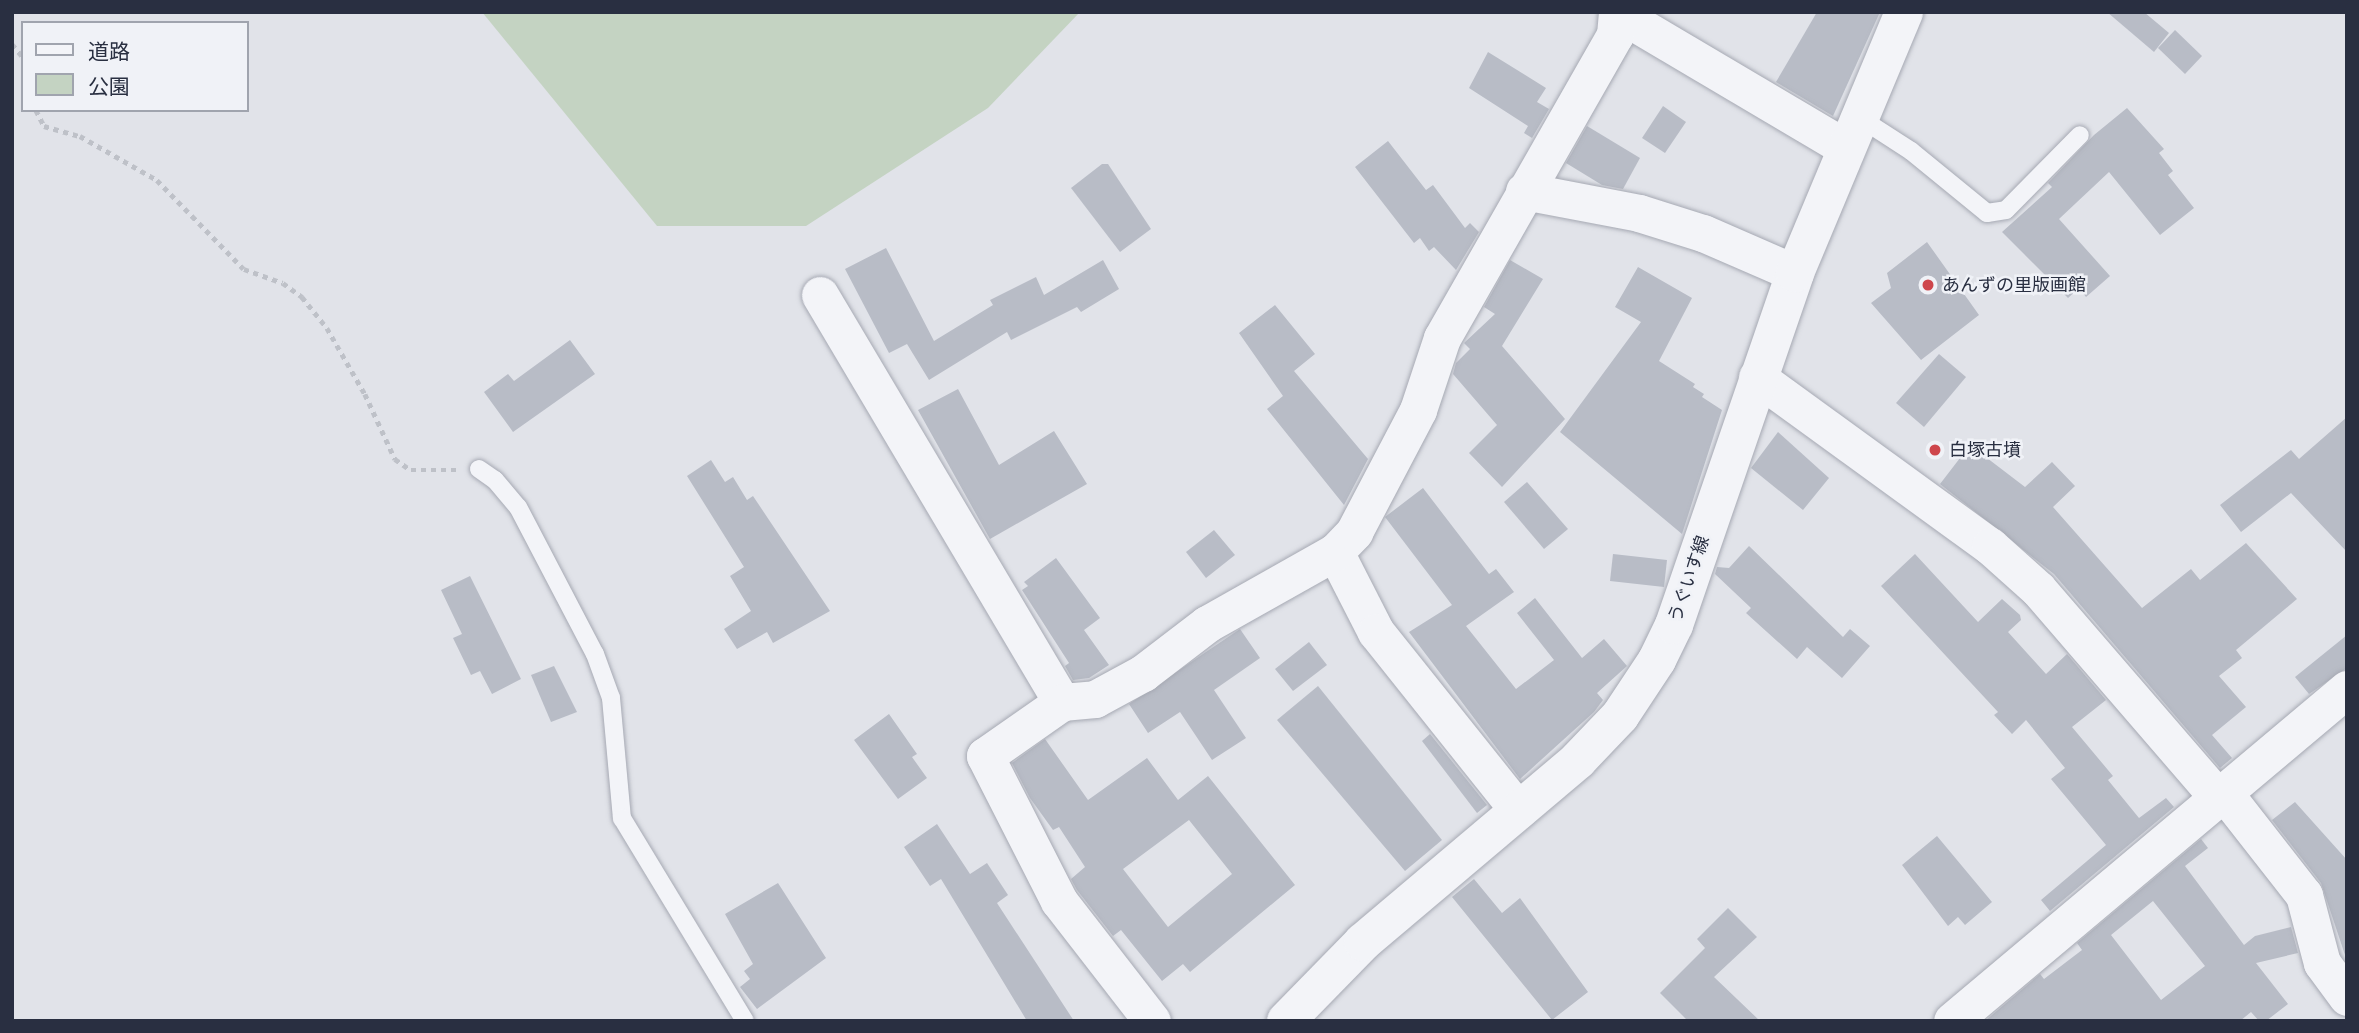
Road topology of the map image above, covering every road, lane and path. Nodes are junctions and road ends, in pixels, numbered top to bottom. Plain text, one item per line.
1 (1618, 12) edge
2 (1904, 12) edge
3 (37, 112) edge
4 (1852, 133) junction
5 (2080, 135) dead end
6 (1524, 191) junction
7 (1795, 273) junction
8 (820, 295) dead end
9 (1757, 377) junction
10 (479, 469) joint
11 (1335, 552) junction
12 (2347, 690) edge
13 (1062, 702) junction
14 (2219, 795) junction
15 (1518, 810) junction
16 (2347, 997) edge
17 (745, 1021) edge
18 (1152, 1021) edge
19 (1286, 1021) edge
20 (1952, 1021) edge

1 - 4 street
1 - 6 street
2 - 4 street, うぐいす線
3 - 10 path
4 - 5 lane
4 - 7 street, うぐいす線
6 - 7 street
6 - 11 street
7 - 9 street, うぐいす線
8 - 13 street
9 - 14 street
9 - 15 street, うぐいす線
10 - 17 lane
11 - 13 street
11 - 15 street
12 - 14 street
13 - 18 street
14 - 16 street
14 - 20 street
15 - 19 street, うぐいす線

